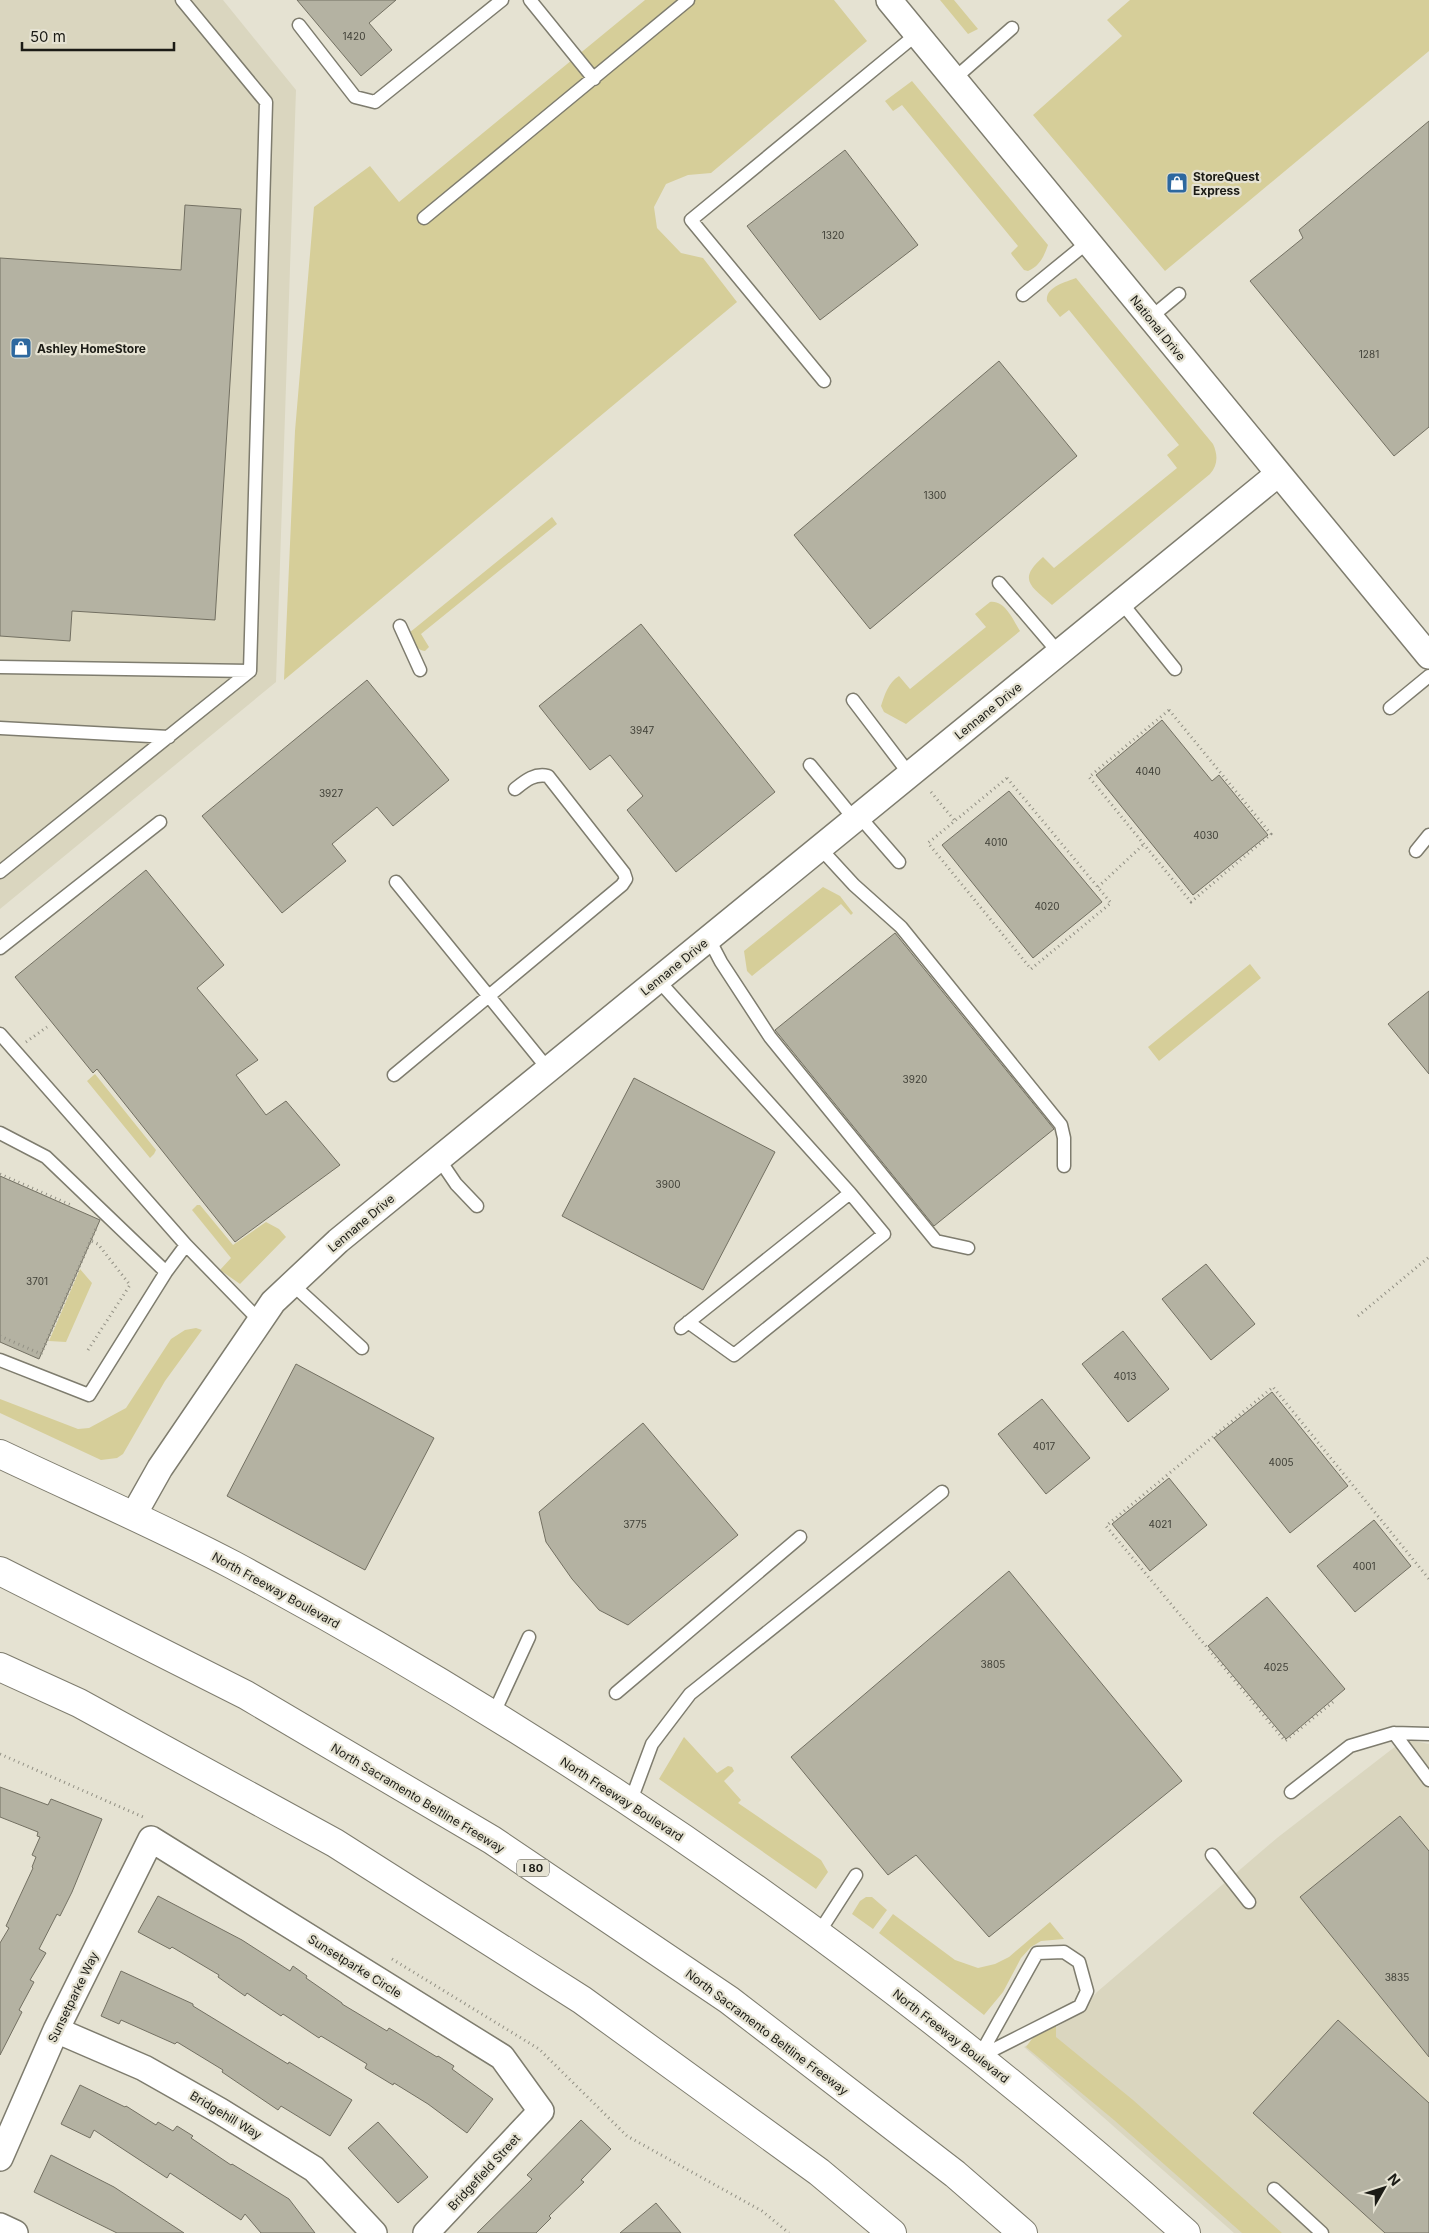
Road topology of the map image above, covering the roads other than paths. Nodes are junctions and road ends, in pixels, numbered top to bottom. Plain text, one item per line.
1 (182, 0) edge
2 (502, 0) edge
3 (530, 0) edge
4 (688, 0) edge
5 (889, 0) edge
6 (299, 26) dead end
7 (1012, 28) dead end
8 (917, 34) junction
9 (594, 78) junction
10 (954, 79) junction
11 (424, 218) dead end
12 (1088, 242) junction
13 (1179, 294) dead end
14 (1023, 295) dead end
15 (1150, 318) junction
16 (824, 381) dead end
17 (1278, 474) junction
18 (999, 583) dead end
19 (1121, 602) junction
20 (400, 626) dead end
21 (1058, 653) junction
22 (1429, 656) edge
23 (0, 667) edge
24 (1175, 668) dead end
25 (420, 670) dead end
26 (250, 671) junction
27 (1429, 676) edge
28 (853, 700) dead end
29 (1390, 708) dead end
30 (0, 728) edge
31 (168, 737) junction
32 (810, 765) dead end
33 (910, 775) junction
34 (515, 789) dead end
35 (857, 818) junction
36 (160, 822) dead end
37 (1429, 835) edge
38 (820, 848) junction
39 (1416, 851) dead end
40 (900, 862) dead end
41 (0, 872) edge
42 (396, 882) dead end
43 (708, 939) junction
44 (0, 948) edge
45 (658, 980) junction
46 (488, 995) junction
47 (0, 1034) edge
48 (548, 1069) junction
49 (394, 1075) dead end
50 (0, 1132) edge
51 (439, 1159) junction
52 (1064, 1166) dead end
53 (850, 1194) junction
54 (477, 1206) dead end
55 (186, 1245) junction
56 (968, 1248) dead end
57 (166, 1272) junction
58 (292, 1284) junction
59 (260, 1321) junction
60 (362, 1348) dead end
61 (0, 1360) edge
62 (0, 1454) edge
63 (942, 1492) dead end
64 (133, 1516) junction
65 (800, 1537) dead end
66 (0, 1571) edge
67 (529, 1637) dead end
68 (0, 1667) edge
69 (616, 1693) dead end
70 (493, 1715) junction
71 (1394, 1733) junction
72 (1429, 1734) edge
73 (1429, 1780) edge
74 (1291, 1792) dead end
75 (630, 1804) junction
76 (151, 1839) joint
77 (1212, 1855) dead end
78 (856, 1875) dead end
79 (1249, 1902) dead end
80 (818, 1934) junction
81 (56, 2030) junction
82 (979, 2057) junction
83 (541, 2111) joint
84 (0, 2158) edge
85 (1274, 2189) dead end
86 (0, 2226) edge
87 (15, 2233) edge
88 (374, 2233) edge
89 (426, 2233) edge
90 (892, 2233) edge
91 (1023, 2233) edge
92 (1186, 2233) edge
93 (1322, 2233) edge

1 - 26 lane
2 - 6 lane
3 - 9 lane
4 - 9 lane
5 - 8 street, National Drive
7 - 10 lane
8 - 10 street, National Drive
8 - 16 lane
9 - 11 lane
10 - 12 street, National Drive
12 - 14 lane
12 - 15 street, National Drive
13 - 15 lane
15 - 17 street, National Drive
17 - 19 street, Lennane Drive
17 - 22 street, National Drive
18 - 21 lane
19 - 21 street, Lennane Drive
19 - 24 lane
20 - 25 lane
21 - 33 street, Lennane Drive
23 - 26 lane
26 - 31 lane
27 - 29 lane
28 - 33 lane
30 - 31 lane
31 - 41 lane
32 - 35 lane
33 - 35 street, Lennane Drive
34 - 46 lane
35 - 38 street, Lennane Drive
35 - 40 lane
36 - 44 lane
37 - 39 lane
38 - 43 street, Lennane Drive
38 - 52 lane
42 - 46 lane
43 - 45 street, Lennane Drive
43 - 56 lane
45 - 48 street, Lennane Drive
45 - 53 lane
46 - 48 lane
46 - 49 lane
47 - 55 lane
48 - 51 street, Lennane Drive
50 - 57 lane
51 - 54 lane
51 - 58 street, Lennane Drive
53 - 53 lane
55 - 57 lane
55 - 59 lane
57 - 61 lane
58 - 59 street, Lennane Drive
58 - 60 lane
59 - 64 street, Lennane Drive
62 - 64 main road, North Freeway Boulevard
63 - 75 lane
64 - 70 main road, North Freeway Boulevard
65 - 69 lane
66 - 91 main road, North Sacramento Beltline Freeway / I 80
67 - 70 lane
68 - 90 main road
70 - 75 main road, North Freeway Boulevard
71 - 72 lane
71 - 73 lane
71 - 74 lane
75 - 80 main road, North Freeway Boulevard
76 - 81 street, Sunsetparke Way
76 - 83 street, Sunsetparke Circle
77 - 79 lane
78 - 80 lane
80 - 82 main road, North Freeway Boulevard
81 - 84 street, Sunsetparke Way
81 - 88 street, Bridgehill Way
82 - 82 lane
82 - 92 main road, North Freeway Boulevard
83 - 89 street, Bridgefield Street
85 - 93 lane
86 - 87 street

